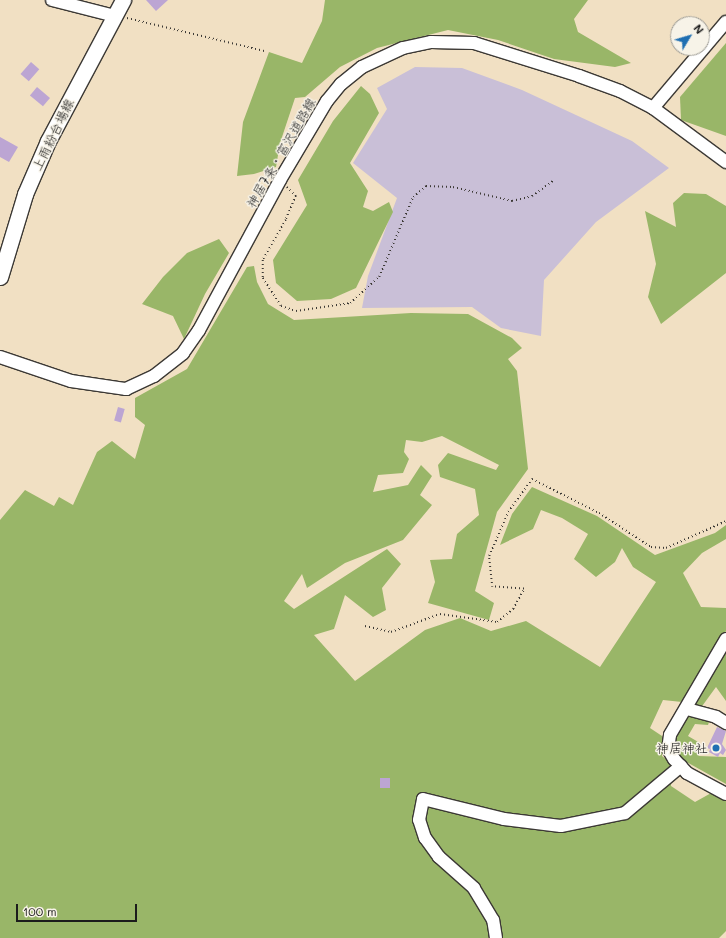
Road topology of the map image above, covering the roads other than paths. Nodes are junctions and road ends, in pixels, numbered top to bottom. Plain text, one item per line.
1 (52, 0) edge
2 (123, 0) edge
3 (115, 16) junction
4 (726, 22) edge
5 (653, 108) junction
6 (726, 162) edge
7 (0, 278) edge
8 (0, 357) edge
9 (726, 639) edge
10 (687, 708) junction
11 (726, 723) edge
12 (681, 766) junction
13 (726, 794) edge
14 (496, 938) edge

1 - 3 street
2 - 3 main road, 上雨紛台場線
3 - 7 main road, 上雨紛台場線
4 - 5 street
5 - 6 street, 神居7条・富沢道路線
5 - 8 street, 神居7条・富沢道路線
9 - 10 street
10 - 11 street
10 - 12 street
12 - 13 street
12 - 14 street

